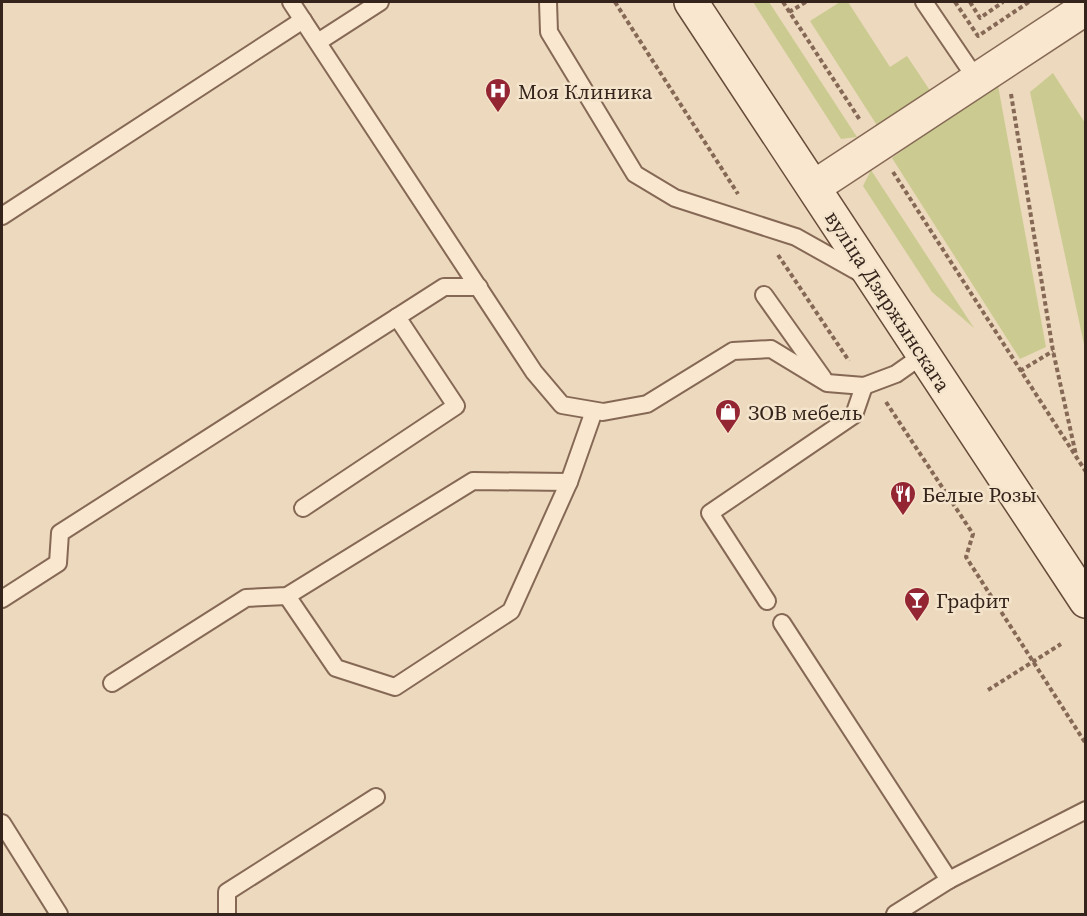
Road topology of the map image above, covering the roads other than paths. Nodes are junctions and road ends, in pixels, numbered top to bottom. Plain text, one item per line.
1 (291, 2) edge
2 (380, 2) edge
3 (548, 2) edge
4 (691, 2) edge
5 (924, 2) edge
6 (1086, 8) edge
7 (303, 20) junction
8 (318, 42) junction
9 (977, 81) junction
10 (814, 187) junction
11 (2, 216) edge
12 (875, 280) junction
13 (479, 287) junction
14 (764, 295) dead end
15 (397, 316) junction
16 (923, 355) junction
17 (827, 383) junction
18 (869, 384) junction
19 (594, 411) junction
20 (569, 482) junction
21 (303, 508) dead end
22 (287, 596) junction
23 (2, 599) edge
24 (767, 601) dead end
25 (1086, 602) edge
26 (782, 623) dead end
27 (112, 683) dead end
28 (376, 797) dead end
29 (1086, 810) edge
30 (2, 822) edge
31 (949, 880) junction
32 (59, 915) edge
33 (227, 915) edge
34 (895, 915) edge

1 - 7 lane
2 - 8 lane
3 - 12 lane
4 - 10 main road, вуліца Дзяржынскага
5 - 9 lane
6 - 9 main road
7 - 8 lane
7 - 11 lane
8 - 13 lane
9 - 10 main road
10 - 12 main road, вуліца Дзяржынскага
12 - 16 main road, вуліца Дзяржынскага
13 - 15 lane
13 - 19 lane
14 - 17 lane
15 - 21 lane
15 - 23 lane
16 - 18 lane
16 - 25 main road, вуліца Дзяржынскага
17 - 18 lane
17 - 19 lane
18 - 24 lane
19 - 20 lane
20 - 22 lane
20 - 22 lane
22 - 27 lane
26 - 31 lane
28 - 33 lane
29 - 31 lane
30 - 32 lane
31 - 34 lane

